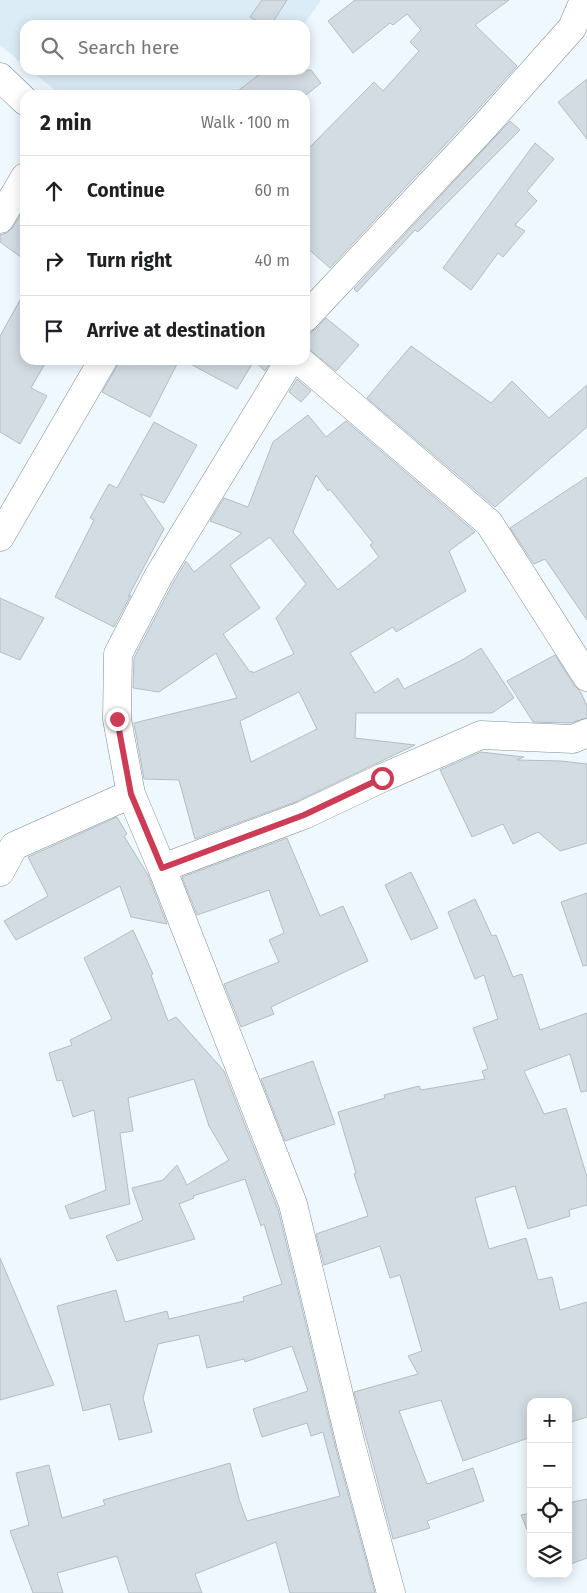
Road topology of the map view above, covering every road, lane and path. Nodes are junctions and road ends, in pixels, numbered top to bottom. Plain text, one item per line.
1 (584, 0) edge
2 (0, 76) edge
3 (20, 96) edge
4 (20, 185) edge
5 (0, 219) edge
6 (310, 313) edge
7 (100, 365) edge
8 (287, 365) edge
9 (305, 365) edge
10 (0, 537) edge
11 (587, 677) edge
12 (587, 733) edge
13 (131, 794) junction
14 (162, 868) junction
15 (0, 872) edge
16 (391, 1593) edge

1 - 6 street
2 - 3 street
4 - 5 street
7 - 10 street
8 - 13 street
9 - 11 street
12 - 14 street
13 - 14 street
13 - 15 street
14 - 16 street

